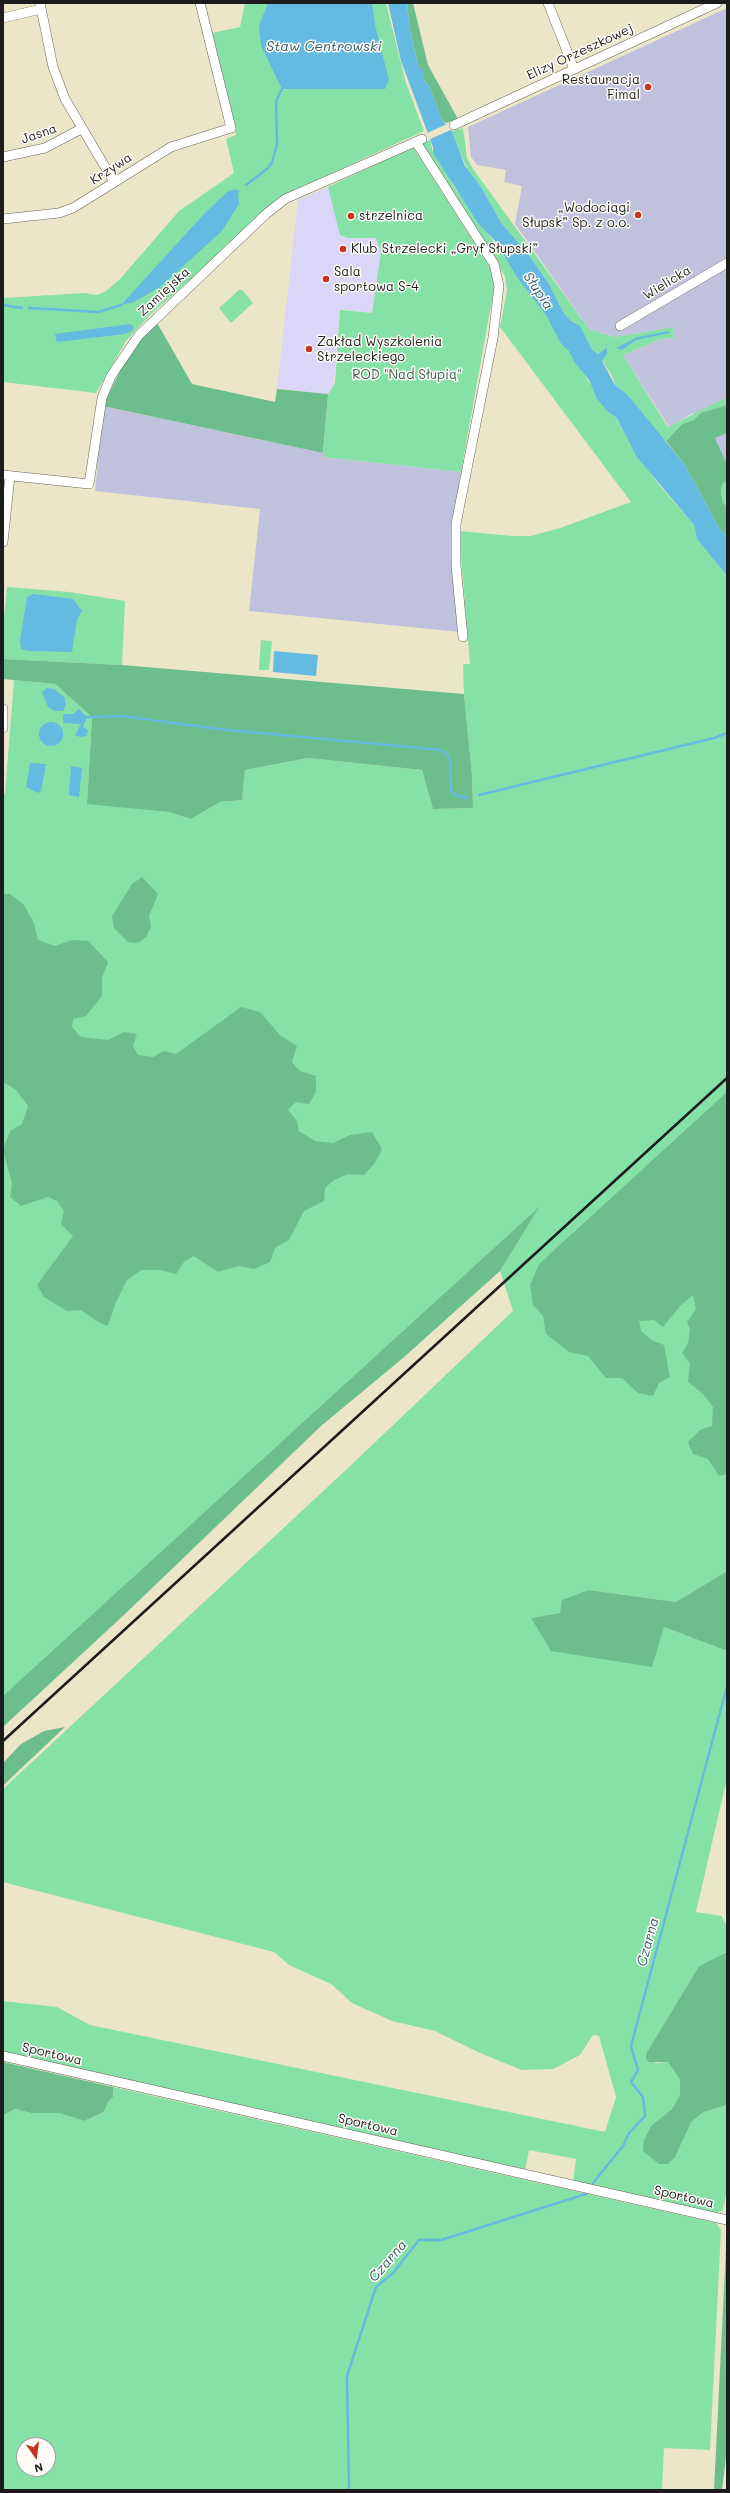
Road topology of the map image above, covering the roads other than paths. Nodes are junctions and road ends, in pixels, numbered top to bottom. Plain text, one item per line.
1 (200, 3) edge
2 (548, 3) edge
3 (717, 3) edge
4 (40, 6) edge
5 (3, 18) edge
6 (574, 69) junction
7 (454, 124) dead end
8 (81, 129) junction
9 (3, 157) edge
10 (114, 182) junction
11 (3, 219) edge
12 (727, 263) edge
13 (620, 326) dead end
14 (6, 475) edge
15 (3, 542) edge
16 (463, 636) dead end
17 (3, 709) edge
18 (3, 728) edge
19 (3, 2056) edge
20 (727, 2220) edge

1 - 10 street, Krzywa
2 - 6 street
3 - 6 street, Elizy Orzeszkowej
4 - 5 street
4 - 8 street
6 - 7 street, Elizy Orzeszkowej
8 - 9 street, Jasna
8 - 10 street
10 - 11 street, Krzywa
12 - 13 street, Wielicka
14 - 15 street
14 - 16 street, Zamiejska
17 - 18 street
19 - 20 street, Sportowa

